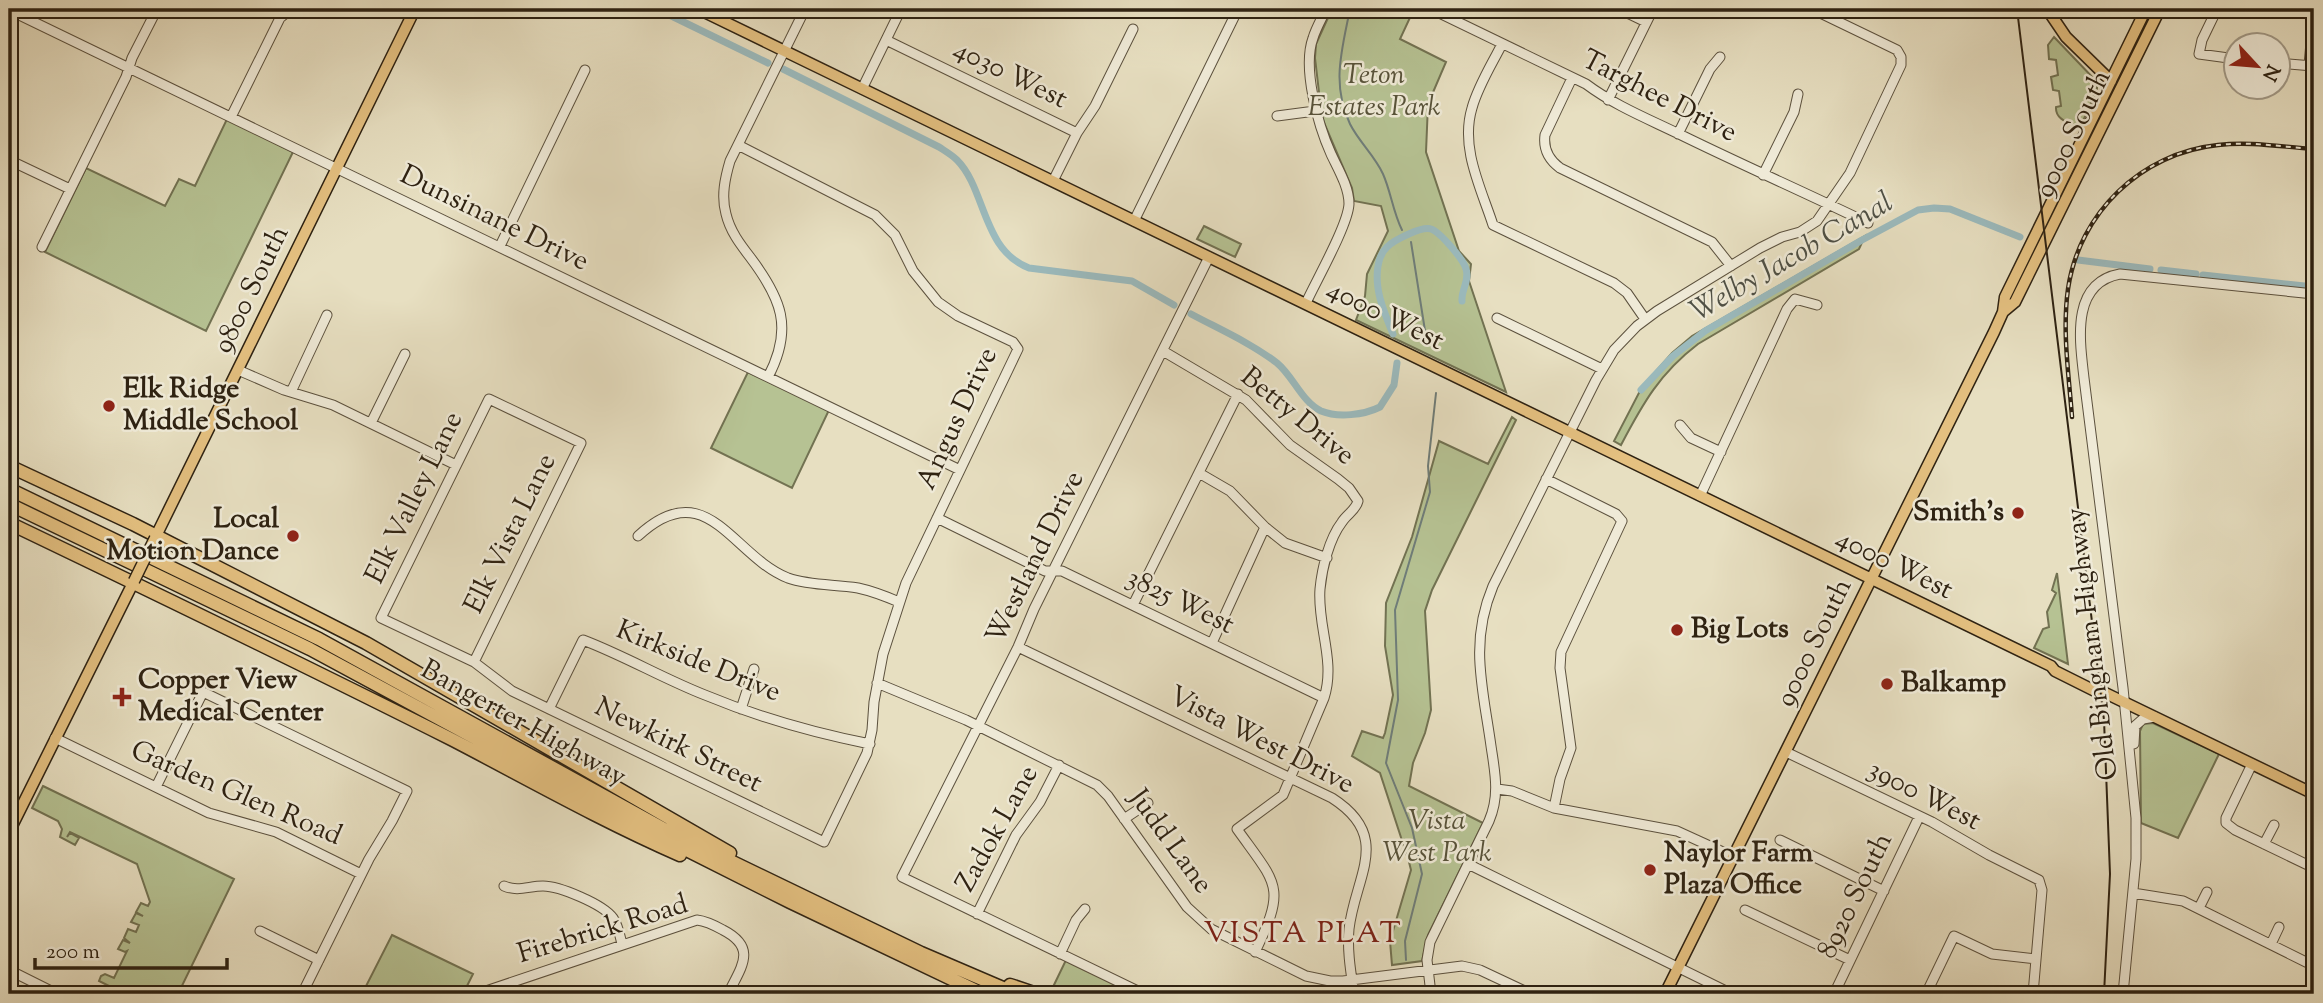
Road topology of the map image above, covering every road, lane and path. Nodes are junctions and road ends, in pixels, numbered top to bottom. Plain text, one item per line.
1 (157, 9) edge
2 (291, 9) edge
3 (415, 9) edge
4 (698, 9) edge
5 (805, 9) edge
6 (901, 9) edge
7 (1238, 9) edge
8 (1326, 9) edge
9 (1431, 9) edge
10 (1619, 9) edge
11 (1653, 9) edge
12 (1812, 9) edge
13 (2047, 9) edge
14 (2146, 9) edge
15 (2160, 9) edge
16 (2217, 9) edge
17 (2314, 9) edge
18 (9, 10) edge
19 (28, 13) edge
20 (1646, 22) junction
21 (1133, 29) dead end
22 (886, 40) junction
23 (1502, 44) junction
24 (784, 51) junction
25 (1720, 57) dead end
26 (2222, 57) edge
27 (2292, 64) edge
28 (2311, 66) edge
29 (129, 68) junction
30 (585, 70) dead end
31 (1572, 78) junction
32 (2111, 81) junction
33 (862, 89) junction
34 (1798, 94) dead end
35 (1608, 100) junction
36 (1315, 111) junction
37 (1277, 116) dead end
38 (231, 117) junction
39 (1077, 133) junction
40 (1678, 134) junction
41 (738, 145) junction
42 (9, 159) edge
43 (336, 168) junction
44 (1763, 175) junction
45 (1053, 181) junction
46 (70, 190) junction
47 (1829, 204) junction
48 (2062, 211) junction
49 (1134, 221) junction
50 (1868, 223) dead end
51 (500, 246) junction
52 (42, 247) dead end
53 (1209, 257) junction
54 (1731, 266) junction
55 (2314, 294) edge
56 (1306, 303) junction
57 (1817, 305) dead end
58 (2003, 312) junction
59 (327, 314) dead end
60 (1497, 318) dead end
61 (1645, 319) junction
62 (1163, 351) junction
63 (405, 354) dead end
64 (1602, 369) junction
65 (238, 370) junction
66 (768, 377) junction
67 (291, 392) junction
68 (1238, 394) junction
69 (489, 398) joint
70 (372, 423) junction
71 (1680, 425) dead end
72 (1570, 432) junction
73 (1721, 452) junction
74 (456, 465) junction
75 (9, 466) edge
76 (960, 470) junction
77 (1199, 473) junction
78 (1546, 479) junction
79 (9, 489) edge
80 (1700, 495) junction
81 (9, 504) edge
82 (937, 518) junction
83 (9, 523) edge
84 (1265, 527) junction
85 (638, 536) dead end
86 (155, 537) junction
87 (1327, 558) junction
88 (1053, 571) junction
89 (1872, 580) junction
90 (133, 582) junction
91 (899, 602) junction
92 (1133, 605) junction
93 (381, 618) joint
94 (1212, 643) junction
95 (1018, 646) junction
96 (474, 663) junction
97 (754, 669) dead end
98 (877, 683) junction
99 (1324, 698) junction
100 (2124, 702) junction
101 (549, 709) junction
102 (741, 709) junction
103 (2156, 717) junction
104 (979, 726) junction
105 (55, 738) junction
106 (870, 744) junction
107 (1786, 752) junction
108 (2252, 764) junction
109 (1059, 765) junction
110 (2133, 778) junction
111 (1291, 779) junction
112 (156, 787) junction
113 (1497, 789) junction
114 (2314, 794) edge
115 (1148, 803) dead end
116 (1554, 808) junction
117 (1919, 817) junction
118 (1124, 819) junction
119 (2274, 825) dead end
120 (9, 832) edge
121 (1780, 840) dead end
122 (824, 842) joint
123 (2264, 844) junction
124 (1734, 857) junction
125 (1468, 864) junction
126 (2314, 868) edge
127 (362, 874) junction
128 (504, 886) dead end
129 (1884, 891) junction
130 (2207, 892) dead end
131 (2133, 893) junction
132 (795, 898) junction
133 (2199, 908) junction
134 (1085, 909) dead end
135 (1745, 910) dead end
136 (977, 914) junction
137 (2279, 928) dead end
138 (260, 932) dead end
139 (622, 944) junction
140 (2271, 944) junction
141 (1255, 952) junction
142 (1060, 954) junction
143 (2036, 959) junction
144 (319, 960) junction
145 (1850, 960) junction
146 (939, 967) junction
147 (1679, 967) junction
148 (2314, 967) edge
149 (9, 970) edge
150 (1427, 970) junction
151 (1352, 980) junction
152 (57, 994) edge
153 (302, 994) edge
154 (477, 994) edge
155 (728, 994) edge
156 (977, 994) edge
157 (983, 994) edge
158 (1017, 994) edge
159 (1037, 994) edge
160 (1144, 994) edge
161 (1354, 994) edge
162 (1431, 994) edge
163 (1531, 994) edge
164 (1665, 994) edge
165 (1732, 994) edge
166 (1834, 994) edge
167 (1926, 994) edge
168 (2033, 994) edge
169 (2124, 994) edge

1 - 29 street
2 - 38 street
3 - 43 main road, 9800 South
4 - 24 main road, 4000 West
5 - 24 street
6 - 22 street
7 - 49 street
8 - 36 street
9 - 23 street, Targhee Drive
10 - 20 street
11 - 20 street
12 - 47 street
13 - 32 main road
14 - 32 main road, 9000 South
15 - 48 main road, 9000 South
16 - 26 street
17 - 28 street
18 - 19 street, Dunsinane Drive
19 - 29 street, Dunsinane Drive
20 - 35 street
21 - 39 street
22 - 33 street
22 - 39 street, 4030 West
23 - 31 street, Targhee Drive
23 - 61 street
24 - 33 main road, 4000 West
24 - 41 street
25 - 40 street
27 - 28 street
29 - 38 street, Dunsinane Drive
29 - 46 street
30 - 51 street
31 - 35 street, Targhee Drive
31 - 54 street
32 - 48 main road
32 - 58 main road, 9000 South
33 - 45 main road, 4000 West
34 - 44 street
35 - 40 street, Targhee Drive
36 - 37 street
36 - 56 street
38 - 43 street, Dunsinane Drive
39 - 45 street
40 - 44 street, Targhee Drive
41 - 66 street
41 - 76 street, Angus Drive
42 - 46 street
43 - 51 street, Dunsinane Drive
43 - 65 main road, 9800 South
44 - 47 street, Targhee Drive
45 - 49 main road, 4000 West
46 - 52 street
47 - 50 street, Targhee Drive
47 - 54 street
48 - 58 main road, 9000 South
49 - 53 main road, 4000 West
51 - 66 street, Dunsinane Drive
53 - 56 main road, 4000 West
53 - 62 street, Westland Drive
54 - 61 street
55 - 100 street, Old Bingham Highway
56 - 72 main road, 4000 West
57 - 73 street
58 - 89 main road, 9000 South
59 - 67 street
60 - 64 street
61 - 64 street
62 - 68 street, Betty Drive
62 - 88 street, Westland Drive
63 - 70 street
64 - 72 street
65 - 67 street
65 - 86 main road, 9800 South
66 - 76 street, Dunsinane Drive
67 - 70 street
68 - 77 street
68 - 87 street, Betty Drive
69 - 74 street, Elk Valley Lane
69 - 96 street, Elk Vista Lane
70 - 74 street
71 - 73 street
72 - 78 street
72 - 80 main road, 4000 West
73 - 80 street
74 - 93 street, Elk Valley Lane
75 - 86 highway
76 - 82 street, Angus Drive
77 - 84 street
77 - 92 street
78 - 113 street
78 - 116 street
79 - 132 highway, Bangerter Highway
80 - 89 main road, 4000 West
81 - 132 highway, Bangerter Highway
82 - 88 street, 3825 West
82 - 91 street, Angus Drive
83 - 90 highway
84 - 87 street
84 - 94 street
85 - 91 street
86 - 90 main road, 9800 South, bridge
86 - 132 highway
87 - 99 street
88 - 92 street, 3825 West
88 - 95 street, Westland Drive
89 - 100 main road, 4000 West
89 - 107 main road, 9000 South
90 - 105 main road, 9800 South
90 - 132 highway
91 - 98 street, Angus Drive
92 - 94 street, 3825 West
93 - 96 street, Newkirk Street
94 - 99 street, 3825 West
95 - 104 street, Westland Drive
95 - 111 street, Vista West Drive
96 - 101 street, Newkirk Street
97 - 102 street
98 - 104 street, Judd Lane
98 - 106 street, Angus Drive
99 - 111 street
100 - 103 main road, 4000 West
100 - 110 street, Old Bingham Highway
101 - 102 street, Kirkside Drive
101 - 122 street, Newkirk Street
102 - 106 street, Kirkside Drive
103 - 108 main road, 4000 West
103 - 110 street
104 - 109 street, Judd Lane
104 - 136 street, Westland Drive
105 - 112 street, Garden Glen Road
105 - 120 main road, 9800 South
106 - 122 street, Angus Drive
107 - 117 street, 3900 West
107 - 124 main road, 9000 South
108 - 114 main road, 4000 West
108 - 123 street
109 - 118 street, Judd Lane
109 - 136 street, Zadok Lane
110 - 131 street, Old Bingham Highway
111 - 141 street
111 - 151 street, Vista West Drive
112 - 127 street, Garden Glen Road
112 - 127 street
113 - 116 street
113 - 125 street
115 - 118 street
116 - 124 street
117 - 129 street, 8920 South
117 - 143 street, 3900 West
118 - 141 street, Judd Lane
119 - 123 street
121 - 129 street
123 - 126 street
124 - 147 main road, 9000 South
125 - 147 street
125 - 150 street
127 - 144 street
128 - 139 street
129 - 145 street, 8920 South
130 - 133 street
131 - 133 street
131 - 169 street, Old Bingham Highway
132 - 146 highway, Bangerter Highway
133 - 140 street
134 - 142 street
135 - 145 street
136 - 142 street
137 - 140 street
138 - 144 street
139 - 154 street, Firebrick Road
139 - 155 street, Firebrick Road
140 - 148 street
141 - 151 street, Judd Lane
142 - 160 street
143 - 167 street
143 - 168 street
144 - 153 street
145 - 166 street, 8920 South
146 - 156 highway
146 - 157 highway, Bangerter Highway
146 - 158 highway, Bangerter Highway
146 - 159 highway
147 - 164 main road, 9000 South
147 - 165 street
149 - 152 street
150 - 151 street, Judd Lane
150 - 162 street
150 - 163 street, Judd Lane
151 - 161 street, Vista West Drive

